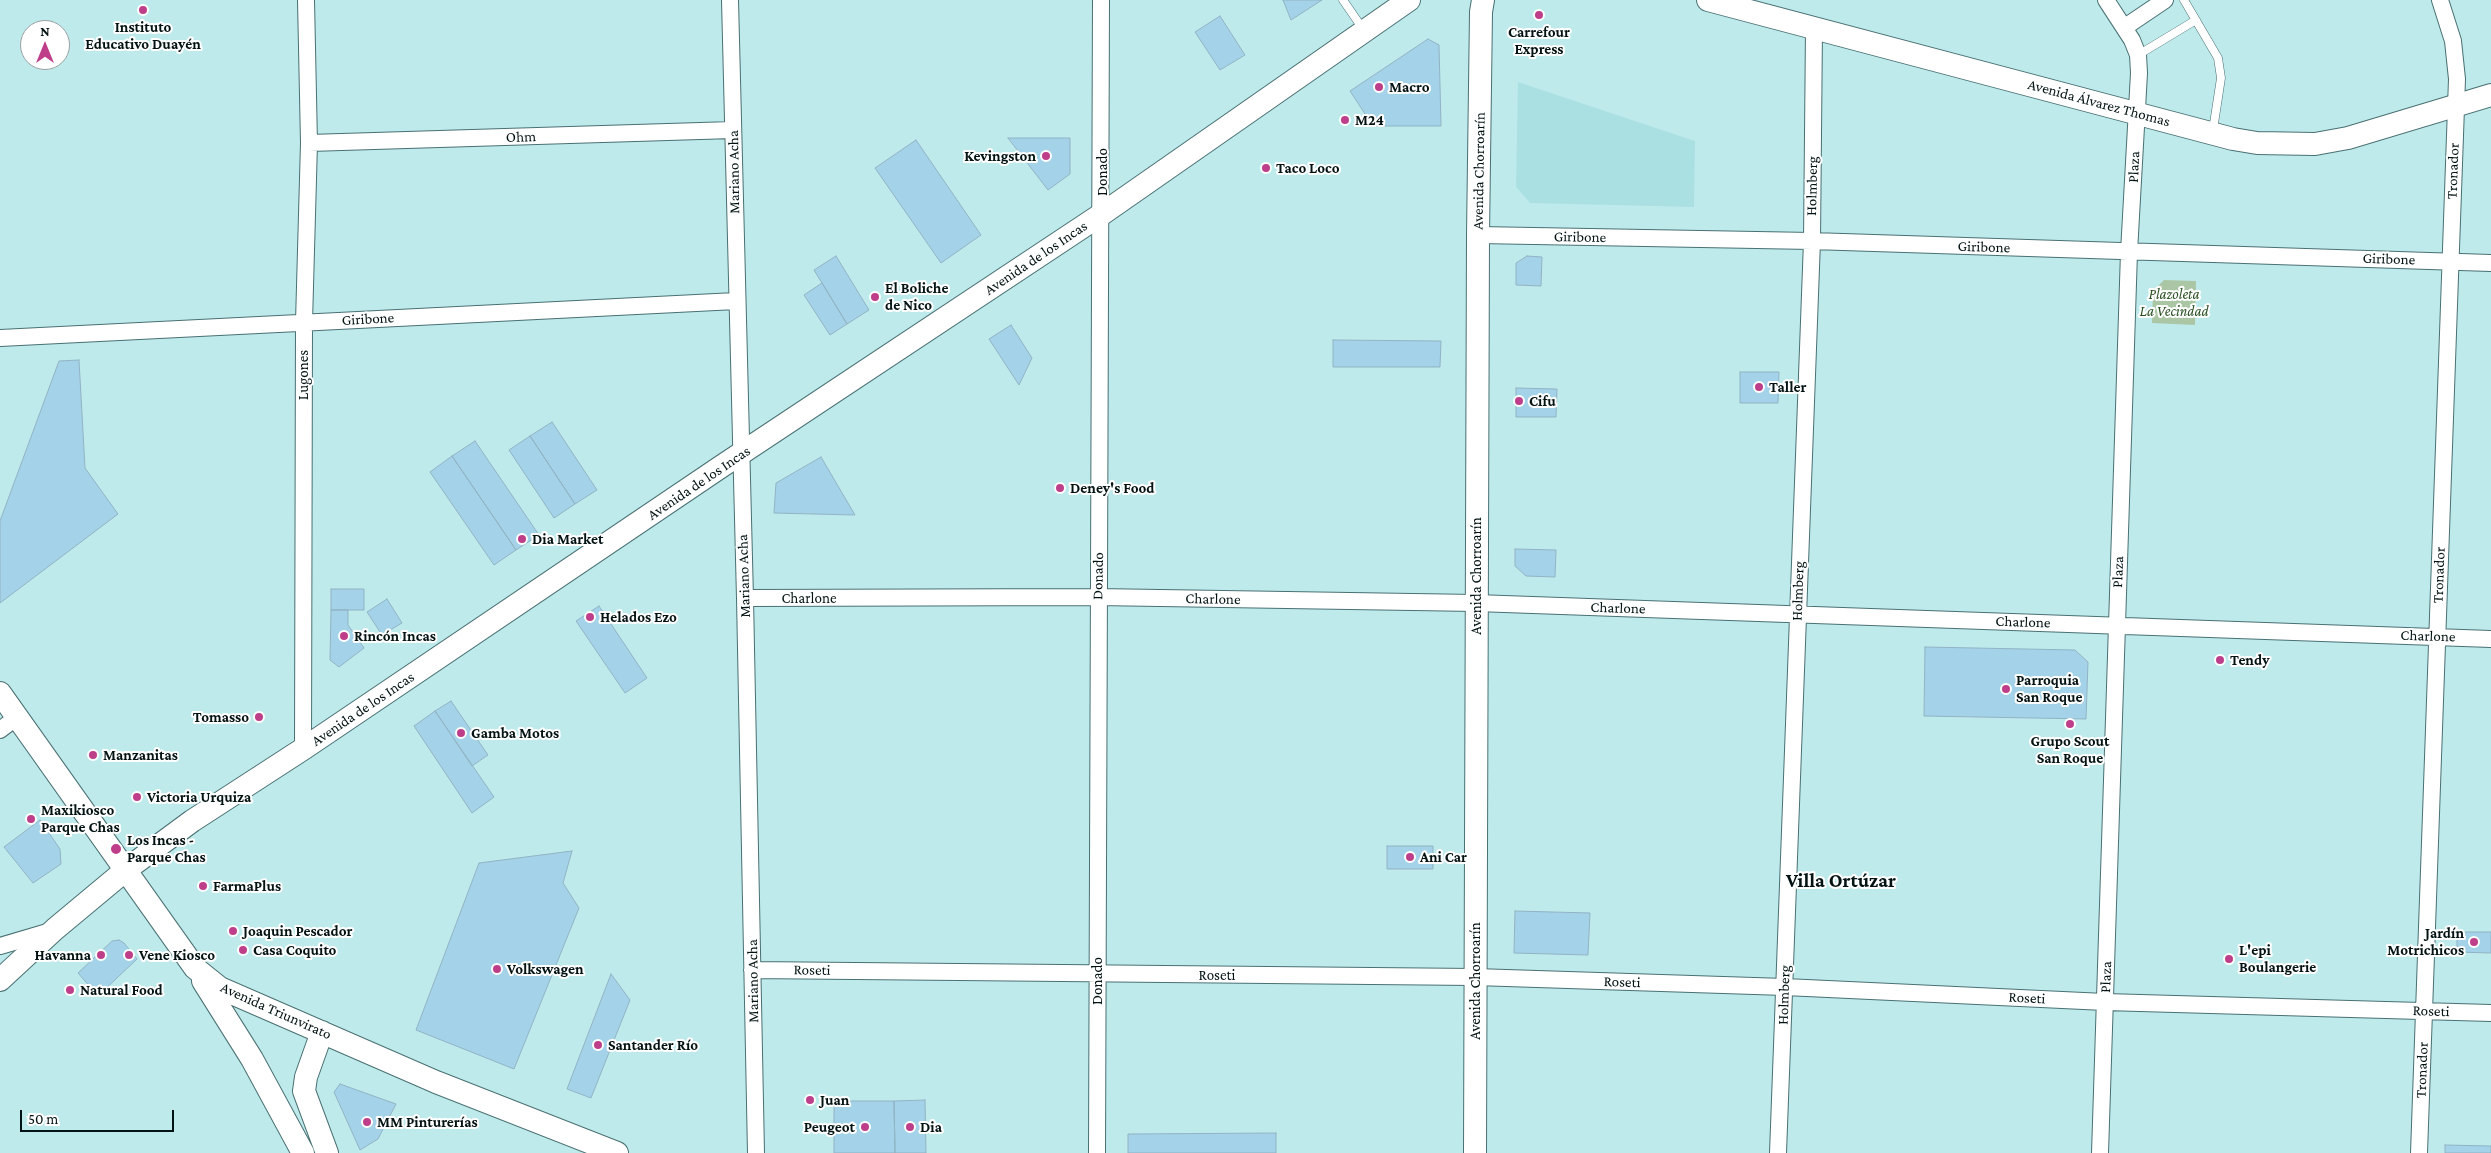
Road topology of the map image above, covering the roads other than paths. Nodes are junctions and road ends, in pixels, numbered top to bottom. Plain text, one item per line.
1 (306, 0) edge
2 (730, 0) edge
3 (1101, 0) edge
4 (1343, 0) edge
5 (1409, 0) edge
6 (1483, 0) edge
7 (2106, 0) edge
8 (2165, 0) edge
9 (2184, 0) edge
10 (2440, 0) edge
11 (1720, 2) edge
12 (2196, 20) junction
13 (2125, 27) junction
14 (1814, 28) junction
15 (1365, 31) junction
16 (2138, 55) junction
17 (2491, 95) edge
18 (2456, 104) junction
19 (2138, 113) junction
20 (733, 130) junction
21 (2213, 133) junction
22 (309, 143) junction
23 (1102, 214) junction
24 (1478, 235) junction
25 (1812, 241) junction
26 (2129, 252) junction
27 (2450, 260) junction
28 (2491, 263) edge
29 (736, 301) junction
30 (304, 322) junction
31 (0, 338) edge
32 (740, 454) junction
33 (1098, 597) junction
34 (745, 598) junction
35 (1476, 603) junction
36 (1798, 613) junction
37 (2116, 625) junction
38 (2436, 636) junction
39 (2491, 639) edge
40 (0, 693) edge
41 (8, 724) edge
42 (303, 749) junction
43 (127, 869) junction
44 (55, 929) junction
45 (0, 946) edge
46 (196, 968) junction
47 (752, 970) junction
48 (1097, 974) junction
49 (1475, 977) junction
50 (0, 980) edge
51 (1785, 987) junction
52 (2105, 1002) junction
53 (2425, 1011) junction
54 (2491, 1013) edge
55 (322, 1032) junction
56 (303, 1153) edge
57 (327, 1153) edge
58 (617, 1153) edge
59 (756, 1153) edge
60 (1097, 1153) edge
61 (1475, 1153) edge
62 (1778, 1153) edge
63 (2100, 1153) edge
64 (2419, 1153) edge

1 - 22 street, Lugones
2 - 20 street, Mariano Acha
3 - 23 street, Donado
4 - 15 lane
5 - 15 main road, Avenida de los Incas
6 - 24 main road, Avenida Chorroarín
7 - 13 street, Plaza
8 - 13 street
9 - 12 lane
10 - 18 street, Tronador
11 - 14 main road, Avenida Álvarez Thomas
12 - 16 lane
12 - 21 lane
13 - 16 street, Plaza
14 - 19 main road, Avenida Álvarez Thomas
14 - 25 street, Holmberg
15 - 23 main road, Avenida de los Incas
16 - 19 street, Plaza
17 - 18 main road, Avenida Álvarez Thomas
18 - 21 main road, Avenida Álvarez Thomas
18 - 27 street, Tronador
19 - 21 main road, Avenida Álvarez Thomas
19 - 26 street, Plaza
20 - 22 street, Ohm
20 - 29 street, Mariano Acha
22 - 30 street, Lugones
23 - 32 main road, Avenida de los Incas
23 - 33 street, Donado
24 - 25 street, Giribone
24 - 35 main road, Avenida Chorroarín
25 - 26 street, Giribone
25 - 36 street, Holmberg
26 - 27 street, Giribone
26 - 37 street, Plaza
27 - 28 street, Giribone
27 - 38 street, Tronador
29 - 30 street, Giribone
29 - 32 street, Mariano Acha
30 - 31 street, Giribone
30 - 42 street, Lugones
32 - 34 street, Mariano Acha
32 - 42 main road, Avenida de los Incas
33 - 34 street, Charlone
33 - 35 street, Charlone
33 - 48 street, Donado
34 - 47 street, Mariano Acha
35 - 36 street, Charlone
35 - 49 main road, Avenida Chorroarín
36 - 37 street, Charlone
36 - 51 street, Holmberg
37 - 38 street, Charlone
37 - 52 street, Plaza
38 - 39 street, Charlone
38 - 53 street, Tronador
40 - 41 main road, Avenida Triunvirato
41 - 43 main road, Avenida Triunvirato
42 - 43 main road, Avenida de los Incas
43 - 44 main road, Avenida de los Incas
43 - 46 main road, Avenida Triunvirato
44 - 45 street
44 - 50 main road, Avenida de los Incas
46 - 55 main road, Avenida Triunvirato
46 - 56 main road
47 - 48 street, Roseti
47 - 59 street, Mariano Acha
48 - 49 street, Roseti
48 - 60 street, Donado
49 - 51 street, Roseti
49 - 61 main road, Avenida Chorroarín
51 - 52 street, Roseti
51 - 62 street, Holmberg
52 - 53 street, Roseti
52 - 63 street, Plaza
53 - 54 street, Roseti
53 - 64 street, Tronador
55 - 57 main road
55 - 58 main road, Avenida Triunvirato

